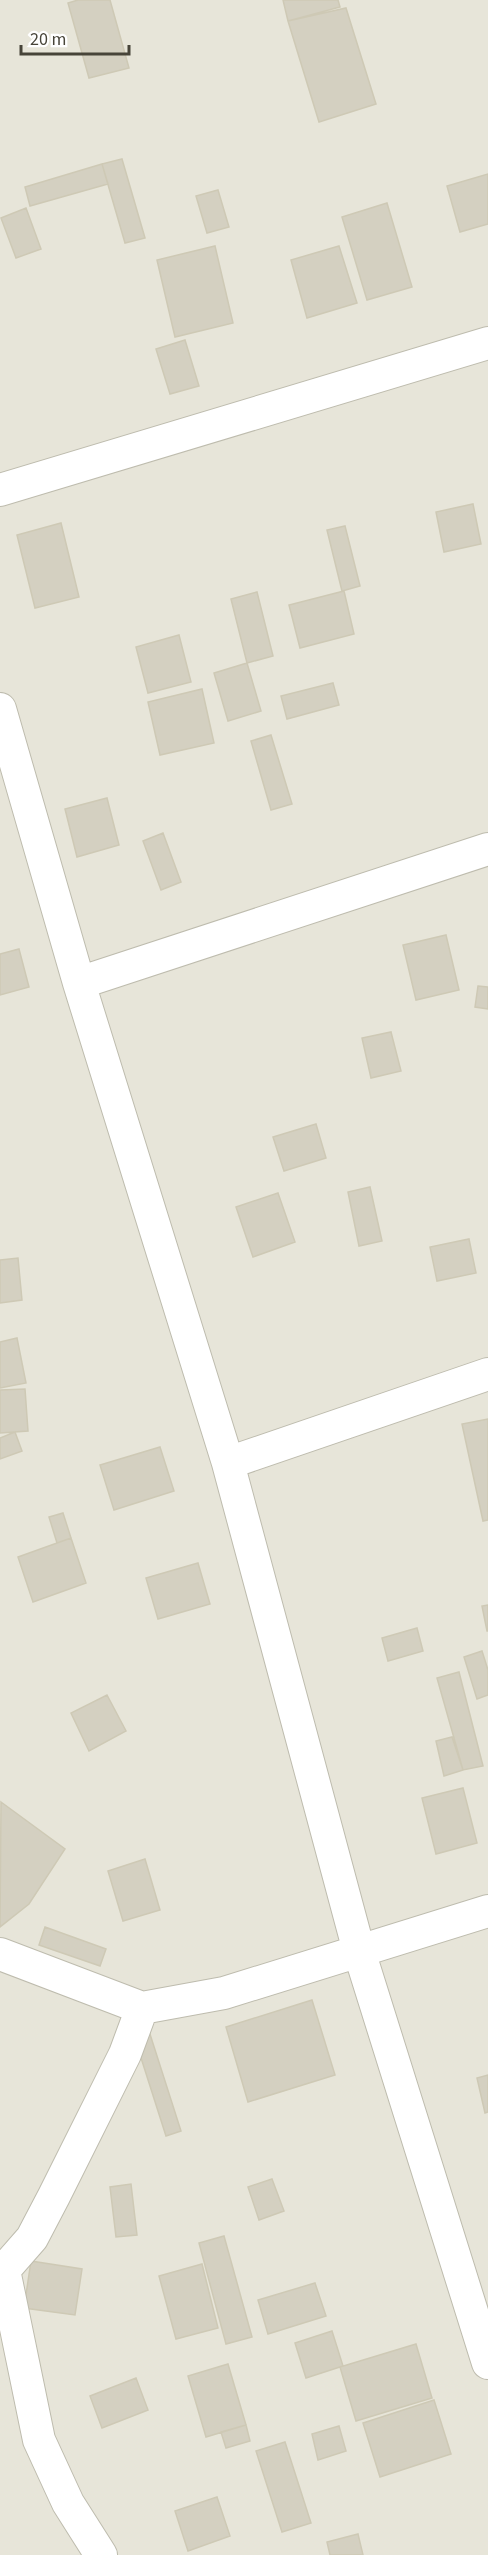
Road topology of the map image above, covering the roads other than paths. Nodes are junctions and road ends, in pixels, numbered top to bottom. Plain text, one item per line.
1 (488, 343) edge
2 (0, 490) edge
3 (0, 709) edge
4 (488, 849) edge
5 (79, 983) junction
6 (488, 1374) edge
7 (228, 1463) junction
8 (488, 1911) edge
9 (359, 1951) junction
10 (0, 1954) edge
11 (142, 2008) junction
12 (2, 2270) edge
13 (488, 2362) edge
14 (101, 2555) edge

1 - 2 street
3 - 5 street
4 - 5 street
5 - 7 street
6 - 7 street
7 - 9 street
8 - 9 street
9 - 11 street
9 - 13 street
10 - 11 street
11 - 12 street
12 - 14 street

